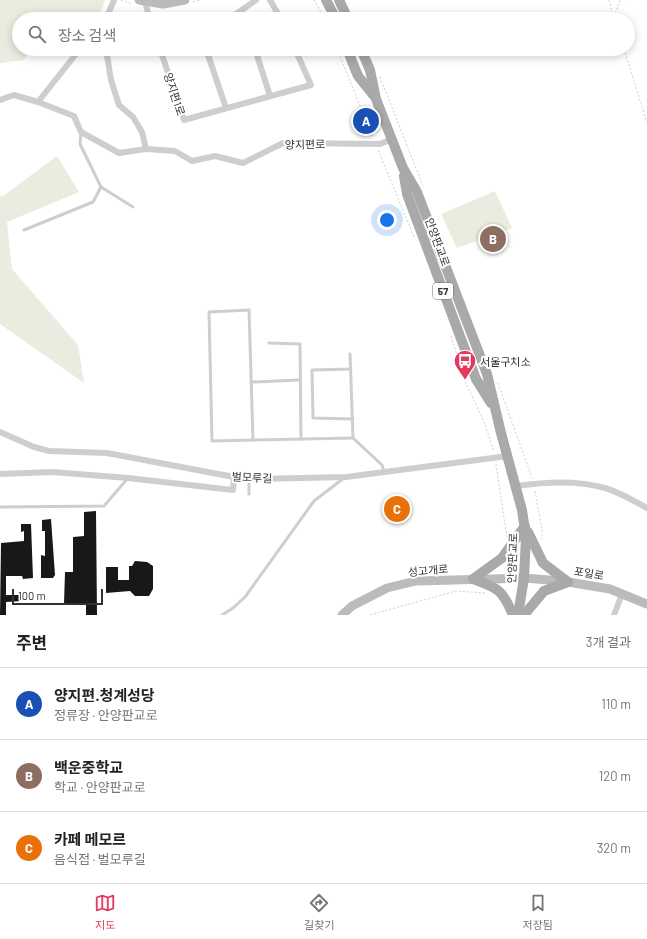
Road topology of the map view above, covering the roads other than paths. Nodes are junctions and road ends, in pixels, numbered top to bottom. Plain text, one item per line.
1 (114, 0) edge
2 (185, 0) edge
3 (256, 0) edge
4 (270, 0) edge
5 (326, 0) edge
6 (339, 0) edge
7 (142, 1) edge
8 (109, 12) edge
9 (147, 12) edge
10 (245, 12) edge
11 (278, 12) edge
12 (332, 12) edge
13 (345, 12) edge
14 (74, 56) edge
15 (107, 56) edge
16 (162, 56) edge
17 (208, 56) edge
18 (257, 56) edge
19 (298, 56) edge
20 (350, 56) edge
21 (364, 56) edge
22 (270, 96) junction
23 (376, 99) junction
24 (0, 100) edge
25 (38, 102) junction
26 (226, 108) junction
27 (81, 132) junction
28 (392, 139) junction
29 (146, 149) junction
30 (100, 187) junction
31 (134, 207) dead end
32 (24, 230) dead end
33 (269, 343) dead end
34 (350, 354) dead end
35 (351, 369) junction
36 (300, 380) junction
37 (251, 382) junction
38 (353, 419) junction
39 (0, 432) edge
40 (354, 438) junction
41 (301, 439) junction
42 (253, 440) junction
43 (508, 456) junction
44 (384, 472) junction
45 (0, 474) edge
46 (346, 477) junction
47 (128, 478) junction
48 (234, 478) junction
49 (249, 478) junction
50 (516, 486) junction
51 (249, 494) dead end
52 (0, 507) edge
53 (647, 508) edge
54 (525, 526) junction
55 (524, 578) junction
56 (473, 579) junction
57 (568, 582) junction
58 (622, 594) junction
59 (647, 604) edge
60 (222, 615) edge
61 (342, 615) edge
62 (513, 615) edge
63 (518, 615) edge
64 (524, 615) edge
65 (614, 615) edge

1 - 8 street
2 - 7 street
3 - 10 street
4 - 11 street
5 - 12 main road
6 - 13 main road
7 - 9 street
14 - 25 street
15 - 29 street
16 - 26 street, 양지편1로
17 - 26 street
18 - 22 street
19 - 22 street, 양지편1로
20 - 23 main road, 안양판교로 / 57
21 - 23 main road, 안양판교로 / 57
22 - 26 street, 양지편1로
23 - 28 main road, 안양판교로 / 57
24 - 25 street
25 - 27 street
27 - 29 street, 양지편로
27 - 30 lane
28 - 29 street, 양지편로
28 - 43 main road, 안양판교로 / 57
30 - 31 lane
30 - 32 lane
33 - 36 lane
34 - 35 lane
35 - 38 lane
35 - 38 lane
36 - 37 lane
36 - 41 lane
37 - 42 lane
37 - 42 lane
38 - 40 lane
39 - 48 street, 벌모루길
40 - 41 lane
40 - 44 lane
41 - 42 lane
43 - 44 street, 벌모루길
43 - 50 main road, 안양판교로 / 57
44 - 46 street, 벌모루길
45 - 47 street
46 - 49 street, 벌모루길
46 - 60 lane
47 - 48 street
47 - 52 lane
48 - 49 street, 벌모루길
49 - 51 lane
50 - 53 street
50 - 54 main road, 안양판교로 / 57
54 - 55 main road, 안양판교로 / 57
54 - 56 main road
54 - 57 main road
55 - 56 street, 성고개로
55 - 57 street, 포일로
55 - 63 main road, 안양판교로 / 57
56 - 61 street, 성고개로
56 - 62 main road
57 - 58 street, 포일로
57 - 64 main road
58 - 59 street, 포일로
58 - 65 street

